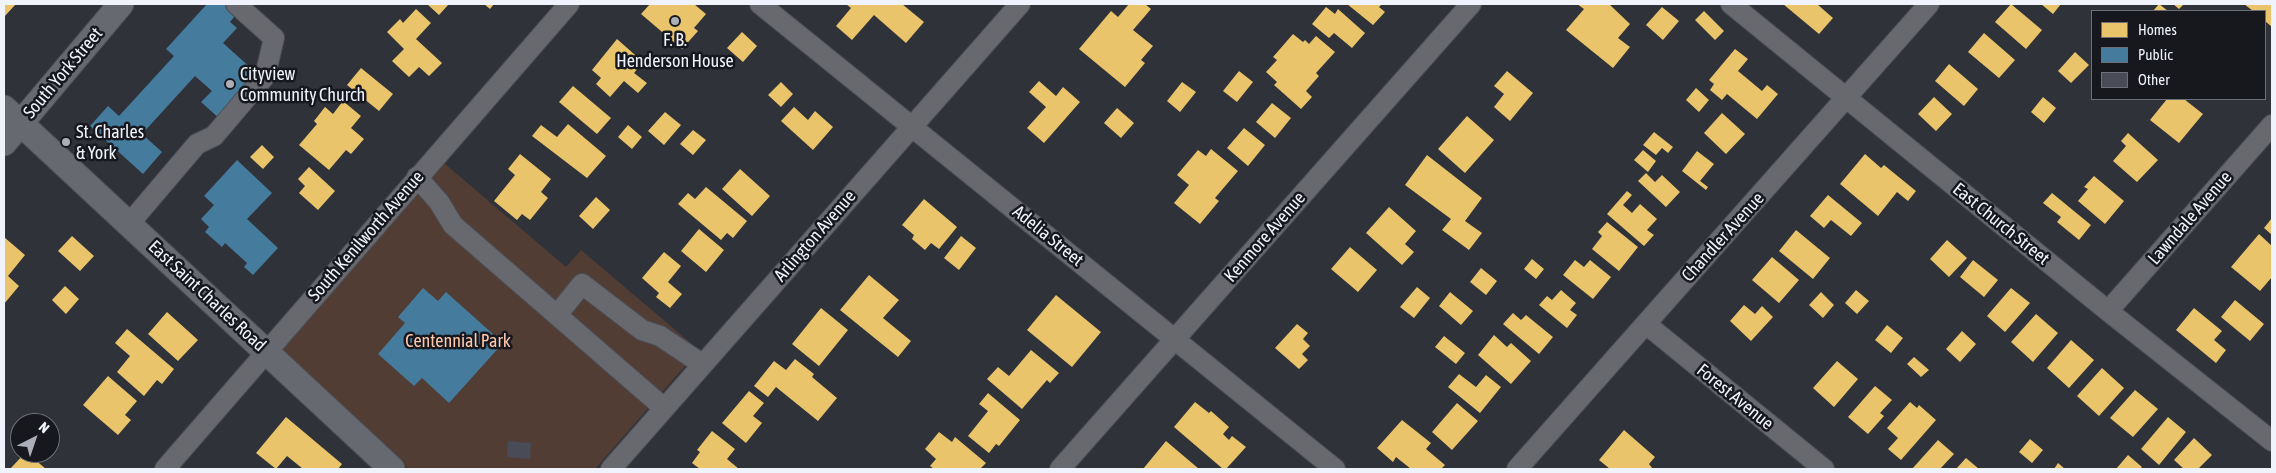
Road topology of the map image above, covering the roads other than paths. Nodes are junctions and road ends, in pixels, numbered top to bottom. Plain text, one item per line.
1 (121, 4) edge
2 (236, 4) edge
3 (569, 4) edge
4 (760, 4) edge
5 (1020, 4) edge
6 (1471, 4) edge
7 (1731, 4) edge
8 (1929, 4) edge
9 (1846, 97) junction
10 (12, 116) edge
11 (2272, 125) edge
12 (912, 127) junction
13 (4, 143) edge
14 (417, 178) junction
15 (129, 224) junction
16 (2108, 311) junction
17 (557, 315) junction
18 (1646, 324) junction
19 (1175, 339) junction
20 (266, 351) junction
21 (702, 364) junction
22 (664, 408) junction
23 (2272, 441) edge
24 (165, 469) edge
25 (392, 469) edge
26 (611, 469) edge
27 (1060, 469) edge
28 (1335, 469) edge
29 (1517, 469) edge
30 (1824, 469) edge

1 - 10 main road, South York Street
2 - 15 street
3 - 14 street, South Kenilworth Avenue
4 - 12 street, Adelia Street
5 - 12 street, Arlington Avenue
6 - 19 street, Kenmore Avenue
7 - 9 street, East Church Street
8 - 9 street, Chandler Avenue
9 - 16 street, East Church Street
9 - 18 street, Chandler Avenue
10 - 13 main road, South York Street
10 - 15 main road, East Saint Charles Road
11 - 16 street, Lawndale Avenue
12 - 19 street, Adelia Street
12 - 21 street, Arlington Avenue
14 - 17 street
14 - 20 street, South Kenilworth Avenue
15 - 20 main road, East Saint Charles Road
16 - 23 street, East Church Street
17 - 21 street
17 - 22 street
18 - 29 street, Chandler Avenue
18 - 30 street, Forest Avenue
19 - 27 street, Kenmore Avenue
19 - 28 street, Adelia Street
20 - 24 street, South Kenilworth Avenue
20 - 25 main road, East Saint Charles Road
21 - 22 street, Arlington Avenue
22 - 26 street, Arlington Avenue

